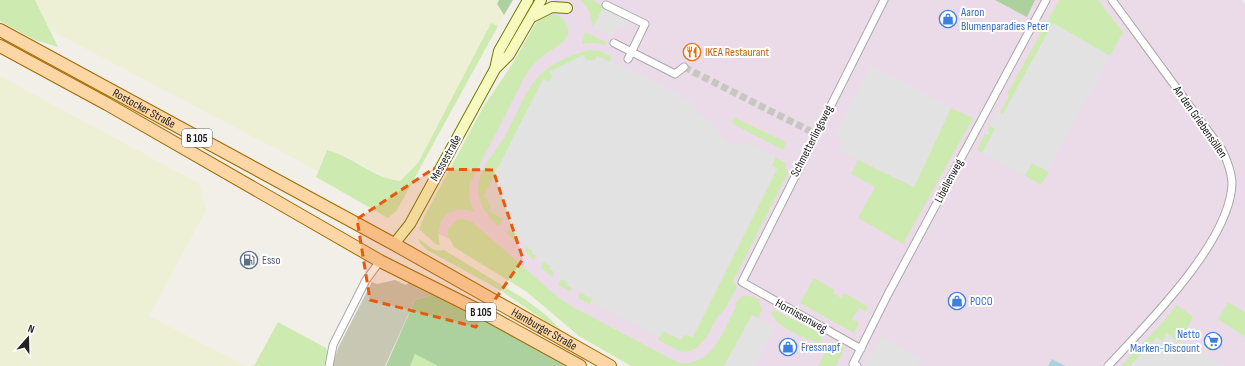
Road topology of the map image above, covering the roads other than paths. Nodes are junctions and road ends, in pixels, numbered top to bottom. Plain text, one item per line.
1 (528, 0) edge
2 (542, 0) edge
3 (884, 0) edge
4 (1046, 0) edge
5 (1112, 0) edge
6 (606, 5) dead end
7 (567, 8) dead end
8 (531, 18) junction
9 (0, 30) edge
10 (614, 43) dead end
11 (0, 46) edge
12 (631, 52) junction
13 (628, 59) dead end
14 (684, 67) tunnel mouth
15 (495, 69) junction
16 (394, 244) junction
17 (380, 261) junction
18 (742, 282) joint
19 (861, 349) junction
20 (855, 365) edge
21 (329, 366) edge
22 (580, 366) edge
23 (610, 366) edge
24 (1108, 366) edge

1 - 15 main road, Messestraße
2 - 8 main road, Messestraße
3 - 18 street, Schmetterlingsweg
4 - 19 street, Libellenweg
5 - 24 street, An den Griebensöllen
6 - 12 street
7 - 8 main road
8 - 15 main road, Messestraße
9 - 16 main road, Rostocker Straße / B 105
10 - 12 street
11 - 17 main road, Rostocker Straße / B 105
12 - 13 street
12 - 14 street
15 - 16 main road, Messestraße
16 - 17 main road
16 - 23 main road, Hamburger Straße / B 105
17 - 21 street
17 - 22 main road, Hamburger Straße / B 105
18 - 19 street, Hornissenweg
19 - 20 street, Libellenweg

